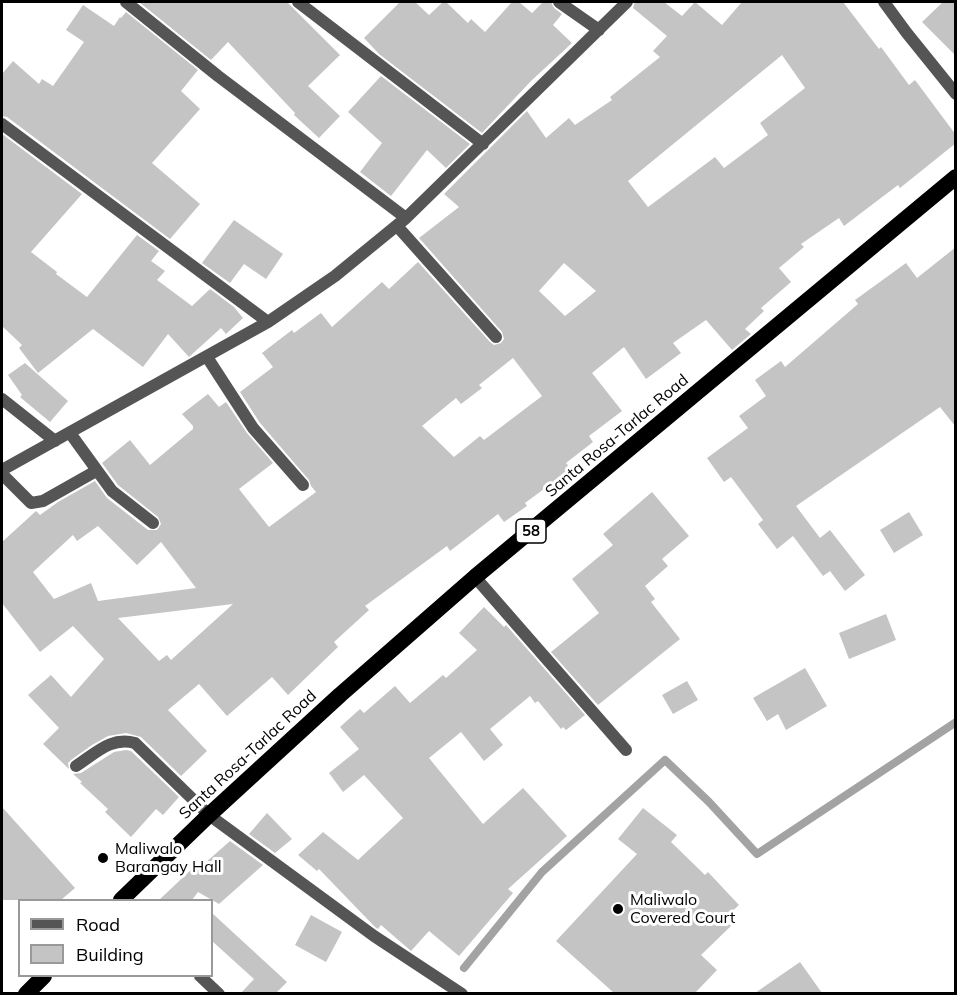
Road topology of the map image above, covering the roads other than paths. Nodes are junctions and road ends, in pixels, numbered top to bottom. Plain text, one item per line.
1 (126, 2) edge
2 (298, 2) edge
3 (559, 2) edge
4 (627, 2) edge
5 (885, 2) edge
6 (599, 30) junction
7 (956, 94) edge
8 (2, 124) edge
9 (483, 144) junction
10 (956, 177) edge
11 (402, 222) junction
12 (268, 322) junction
13 (496, 337) dead end
14 (207, 357) junction
15 (2, 399) edge
16 (70, 433) junction
17 (56, 441) junction
18 (96, 471) junction
19 (2, 472) edge
20 (303, 484) dead end
21 (153, 523) dead end
22 (475, 577) junction
23 (626, 750) dead end
24 (76, 766) dead end
25 (209, 815) junction
26 (122, 899) edge
27 (42, 977) edge
28 (202, 977) edge
29 (26, 993) edge
30 (219, 993) edge
31 (462, 993) edge

1 - 11 street
2 - 9 street
3 - 6 street
4 - 6 street
5 - 7 street
6 - 9 street
8 - 12 street
9 - 11 street
10 - 22 highway, Santa Rosa-Tarlac Road / 58
11 - 12 street
11 - 13 street
12 - 14 street
14 - 16 street
14 - 20 street
15 - 17 street
16 - 17 street
16 - 18 street
17 - 19 street
18 - 19 street
18 - 21 street
22 - 23 street
22 - 25 highway, Santa Rosa-Tarlac Road / 58
24 - 25 street
25 - 26 highway, Santa Rosa-Tarlac Road / 58
25 - 31 street
27 - 29 highway
28 - 30 street

